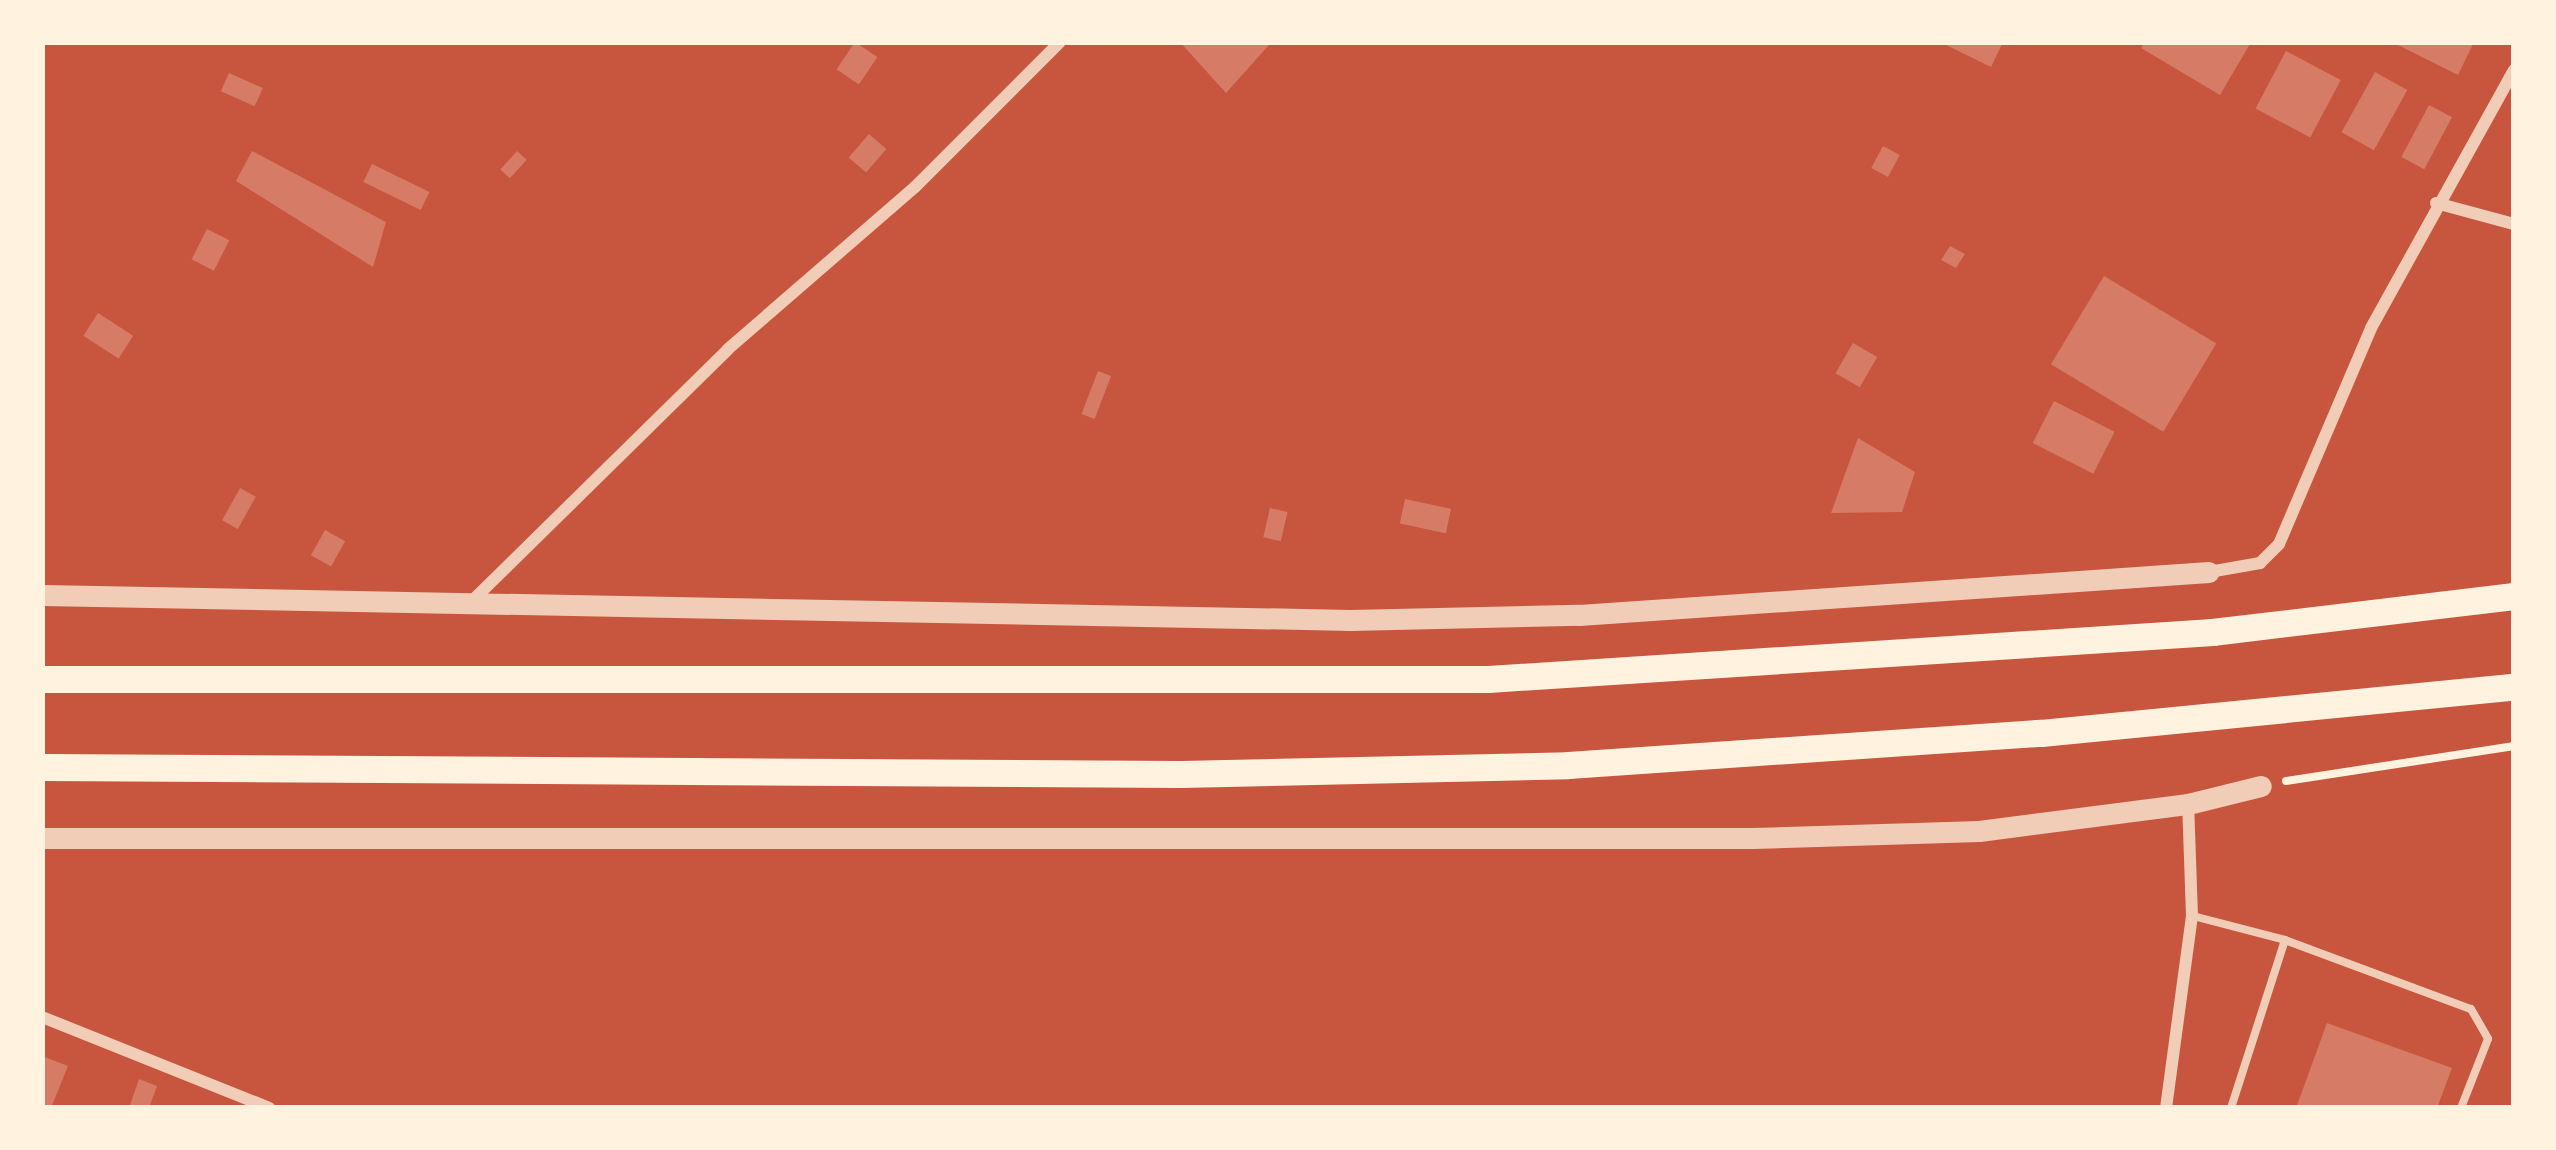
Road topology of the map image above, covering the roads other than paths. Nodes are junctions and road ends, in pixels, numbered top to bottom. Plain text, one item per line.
1 (1060, 42) edge
2 (2514, 70) edge
3 (2436, 203) junction
4 (2514, 224) edge
5 (2209, 572) joint
6 (42, 595) edge
7 (2514, 596) edge
8 (475, 599) junction
9 (42, 679) edge
10 (2514, 687) edge
11 (42, 767) edge
12 (2261, 786) road end
13 (2188, 804) junction
14 (42, 838) edge
15 (2192, 916) junction
16 (2285, 940) junction
17 (42, 1017) edge
18 (270, 1108) edge
19 (2166, 1108) edge
20 (2231, 1108) edge
21 (2461, 1108) edge

1 - 8 street
2 - 3 street
3 - 4 street
3 - 5 street
5 - 8 street
6 - 8 street
7 - 9 highway
10 - 11 highway
12 - 13 street
13 - 14 street
13 - 15 street
15 - 16 lane
15 - 19 street
16 - 20 lane
16 - 21 lane
17 - 18 street

